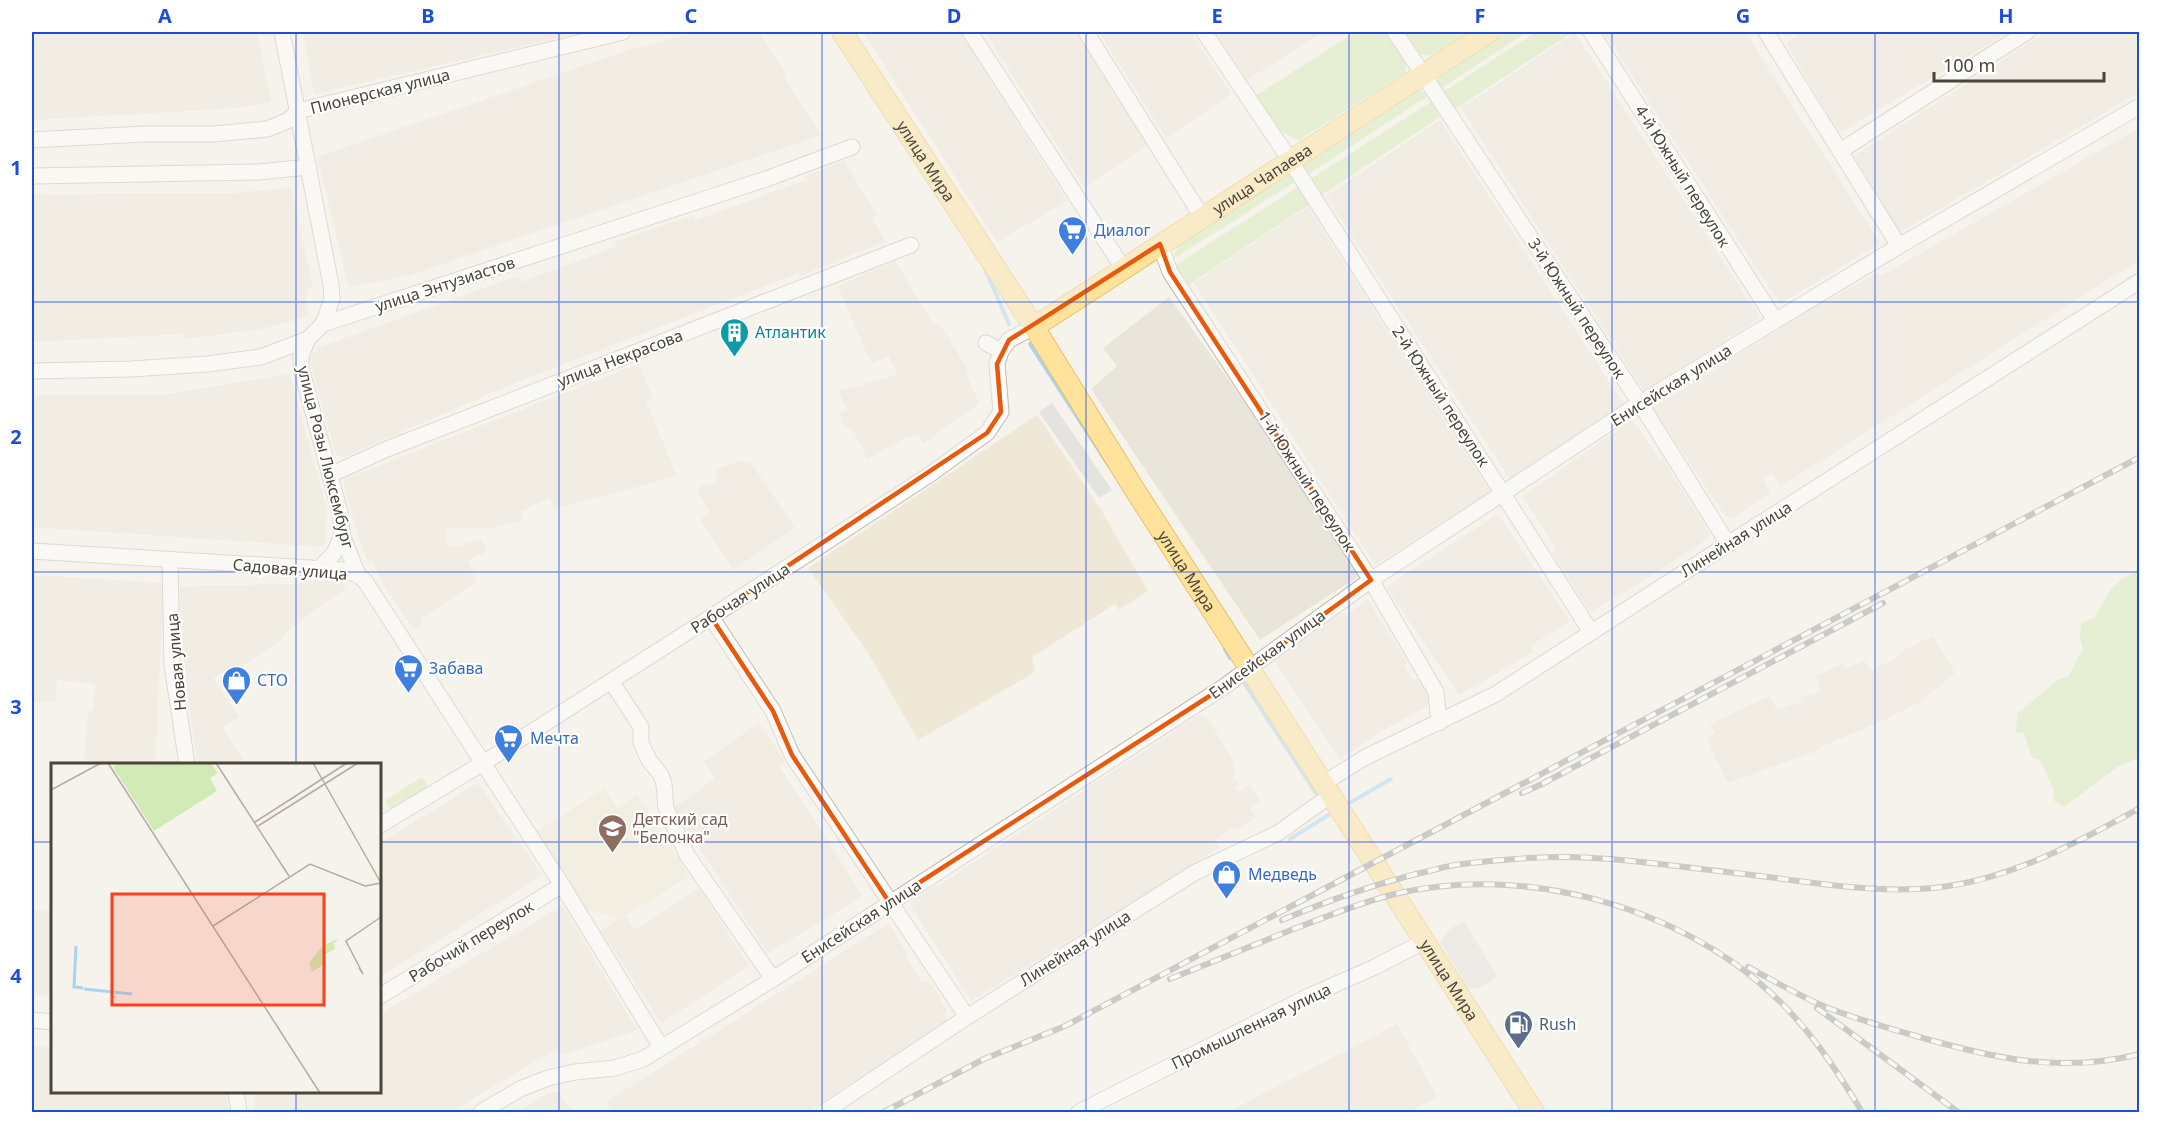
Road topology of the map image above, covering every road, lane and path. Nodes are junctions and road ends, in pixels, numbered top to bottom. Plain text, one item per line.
1 (282, 32) edge
2 (623, 32) edge
3 (842, 32) edge
4 (970, 32) edge
5 (1086, 32) edge
6 (1204, 32) edge
7 (1395, 32) edge
8 (1490, 32) edge
9 (1591, 32) edge
10 (2027, 32) edge
11 (1770, 33) edge
12 (1423, 75) junction
13 (2139, 106) edge
14 (298, 111) junction
15 (32, 141) edge
16 (852, 147) dead end
17 (1840, 151) junction
18 (1290, 160) junction
19 (309, 167) junction
20 (32, 176) edge
21 (1202, 217) junction
22 (911, 244) dead end
23 (1160, 244) junction
24 (1899, 246) junction
25 (1124, 268) junction
26 (2139, 281) edge
27 (1775, 320) junction
28 (323, 324) junction
29 (1034, 327) junction
30 (308, 339) junction
31 (986, 343) dead end
32 (1001, 351) junction
33 (32, 371) edge
34 (1640, 404) junction
35 (330, 475) junction
36 (1504, 495) junction
37 (342, 535) junction
38 (1728, 544) junction
39 (32, 552) edge
40 (170, 560) junction
41 (318, 569) junction
42 (358, 575) junction
43 (1371, 580) junction
44 (711, 617) junction
45 (1591, 632) junction
46 (1249, 668) junction
47 (611, 681) junction
48 (1439, 723) junction
49 (479, 758) junction
50 (187, 763) edge
51 (1328, 789) junction
52 (381, 824) edge
53 (562, 885) junction
54 (889, 902) junction
55 (1425, 941) junction
56 (773, 979) junction
57 (381, 995) edge
58 (967, 1017) junction
59 (32, 1020) edge
60 (51, 1022) edge
61 (661, 1047) junction
62 (236, 1093) edge
63 (239, 1113) edge
64 (481, 1113) edge
65 (824, 1113) edge
66 (1079, 1113) edge
67 (1534, 1113) edge

1 - 14 street
2 - 14 street, Пионерская улица
3 - 29 main road, улица Мира
4 - 25 street
5 - 21 street
6 - 18 street, 2-й Южный переулок
7 - 12 street, 3-й Южный переулок
8 - 12 main road, улица Чапаева
9 - 27 street, 4-й Южный переулок
10 - 17 street
11 - 17 street
12 - 18 main road, улица Чапаева
12 - 34 street, 3-й Южный переулок
13 - 24 street, Енисейская улица
14 - 15 street, Пионерская улица
14 - 19 street
16 - 28 street, улица Энтузиастов
17 - 24 street
18 - 21 main road, улица Чапаева
18 - 36 street, 2-й Южный переулок
19 - 20 street
19 - 28 street
21 - 23 main road, улица Чапаева
22 - 35 street, улица Некрасова
23 - 25 main road, улица Чапаева
23 - 43 street, 1-й Южный переулок
24 - 27 street, Енисейская улица
25 - 29 main road, улица Чапаева
26 - 38 street, Линейная улица
27 - 34 street, Енисейская улица
28 - 30 street, улица Энтузиастов
29 - 32 street
29 - 46 main road, улица Мира
30 - 33 street, улица Энтузиастов
30 - 35 street, улица Розы Люксембург
31 - 32 street
32 - 44 street, Рабочая улица
34 - 36 street, Енисейская улица
34 - 38 street, 3-й Южный переулок
35 - 37 street, улица Розы Люксембург
36 - 43 street, Енисейская улица
36 - 45 street, 2-й Южный переулок
37 - 41 street
37 - 42 street, улица Розы Люксембург
38 - 45 street, Линейная улица
39 - 40 street, Садовая улица
40 - 41 street, Садовая улица
40 - 50 street, Новая улица
41 - 42 street, Садовая улица
42 - 49 street, Садовая улица
43 - 46 street, Енисейская улица
43 - 48 street, 1-й Южный переулок
44 - 47 street, Рабочая улица
44 - 54 street
45 - 48 street, Линейная улица
46 - 51 main road, улица Мира
46 - 54 street, Енисейская улица
47 - 49 street, Рабочая улица
47 - 56 street
48 - 51 street, Линейная улица
49 - 52 street, Рабочая улица
49 - 53 street, Садовая улица
51 - 55 main road, улица Мира
51 - 58 street, Линейная улица
53 - 57 street, Рабочий переулок
53 - 61 street, Садовая улица
54 - 56 street, Енисейская улица
54 - 58 street
55 - 66 street, Промышленная улица
55 - 67 main road, улица Мира
56 - 61 street, Енисейская улица
58 - 65 street, Линейная улица
59 - 60 street
61 - 64 street, Енисейская улица
62 - 63 street

